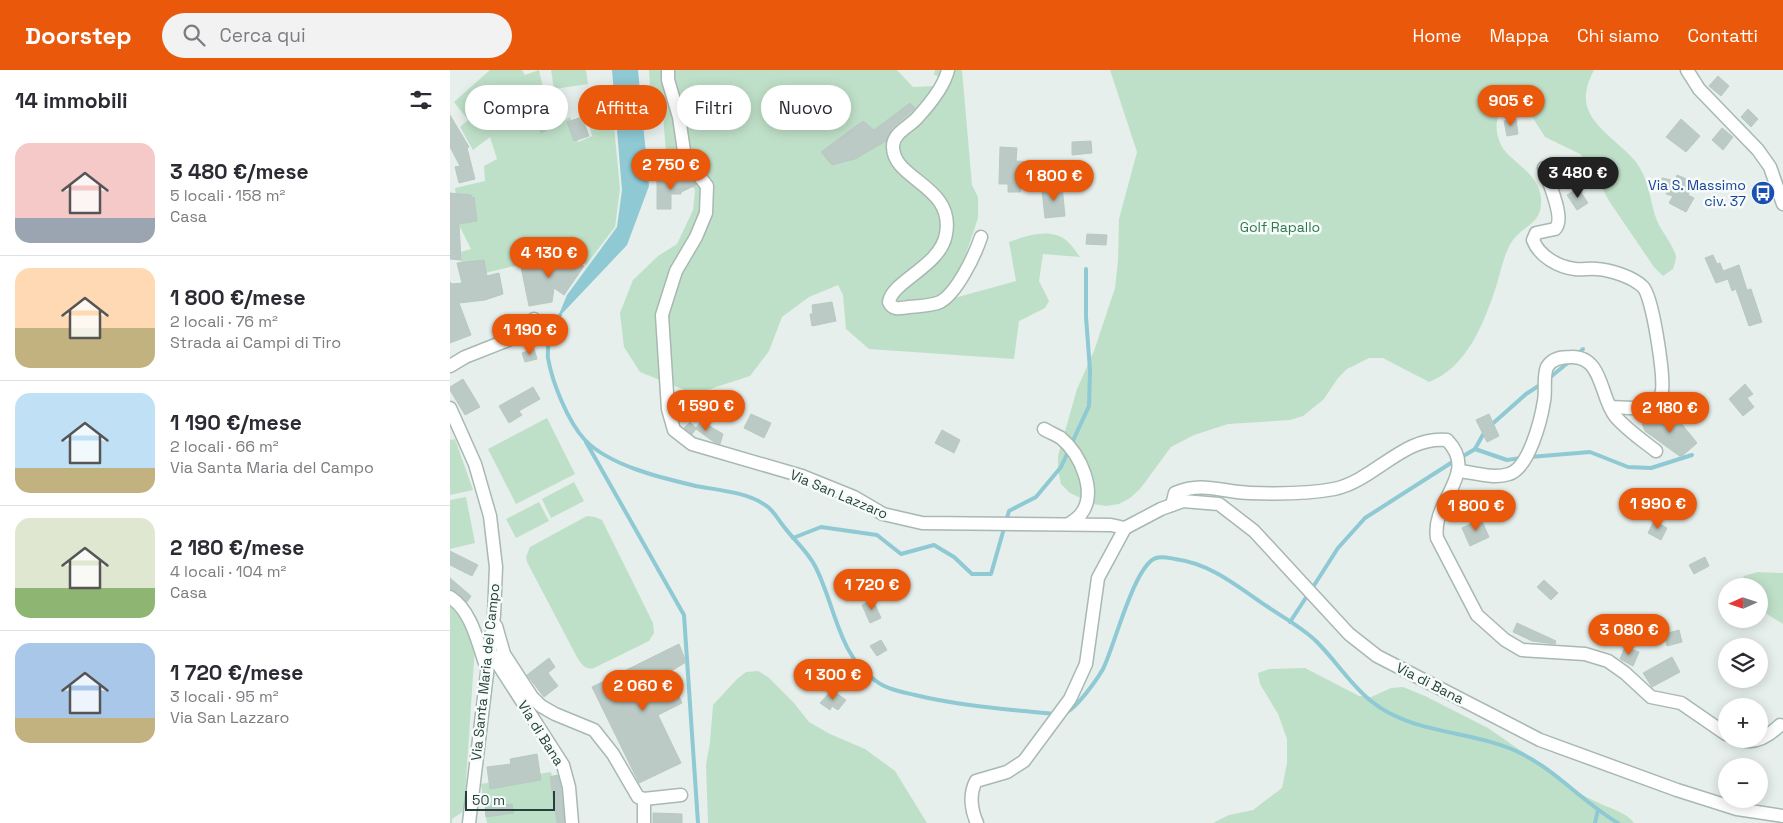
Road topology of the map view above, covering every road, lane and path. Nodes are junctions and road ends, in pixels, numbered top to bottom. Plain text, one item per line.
1 (668, 70) edge
2 (948, 70) edge
3 (1686, 70) edge
4 (1544, 168) dead end
5 (1783, 204) edge
6 (981, 237) dead end
7 (534, 319) dead end
8 (450, 366) edge
9 (1610, 407) junction
10 (451, 412) edge
11 (1044, 429) dead end
12 (1656, 451) dead end
13 (1460, 471) junction
14 (1172, 505) junction
15 (1069, 524) junction
16 (1125, 528) junction
17 (450, 597) edge
18 (494, 615) junction
19 (490, 650) junction
20 (487, 669) junction
21 (1780, 725) dead end
22 (1718, 729) edge
23 (1768, 734) edge
24 (681, 795) dead end
25 (644, 799) junction
26 (1783, 816) edge
27 (469, 823) edge
28 (572, 823) edge
29 (644, 823) edge
30 (977, 823) edge

1 - 15 street, Via San Lazzaro
2 - 6 street
3 - 5 street
4 - 9 street
7 - 8 street
9 - 12 street
9 - 13 street
10 - 18 street, Via Santa Maria del Campo
11 - 15 street
13 - 14 street
13 - 22 street
14 - 16 street, Via di Bana
14 - 26 street, Via di Bana
15 - 16 street, Via San Lazzaro
16 - 30 street
17 - 20 street
18 - 19 street, Via Santa Maria del Campo
18 - 25 street
19 - 20 street, Via Santa Maria del Campo
19 - 28 street, Via di Bana
20 - 27 street, Via Santa Maria del Campo
21 - 23 street
24 - 25 street
25 - 29 street

